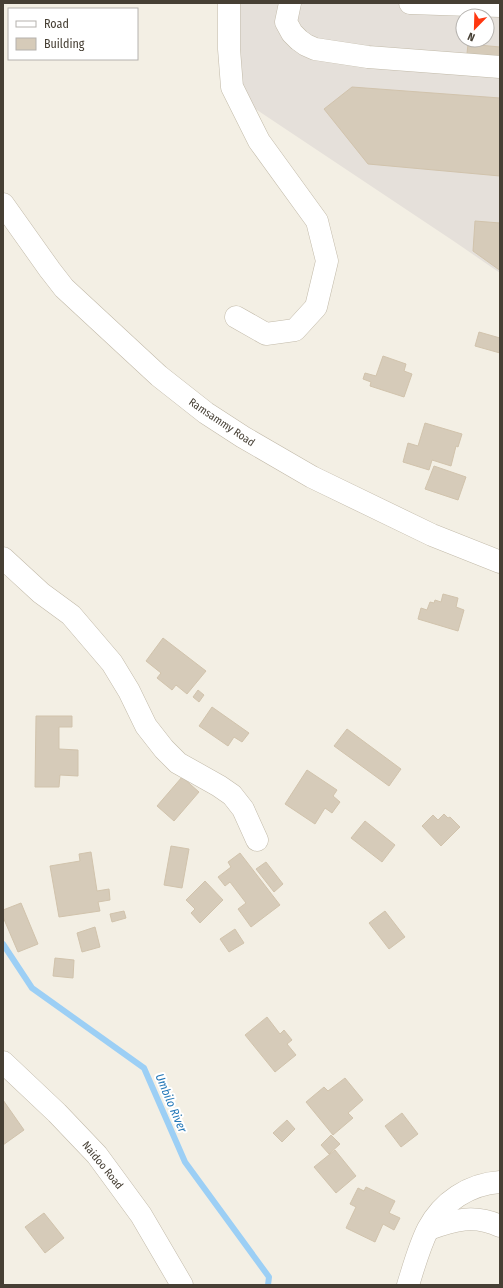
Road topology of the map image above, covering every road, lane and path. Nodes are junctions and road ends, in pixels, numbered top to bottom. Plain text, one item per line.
1 (229, 3) edge
2 (290, 3) edge
3 (410, 3) edge
4 (500, 6) edge
5 (500, 67) edge
6 (3, 204) edge
7 (236, 317) dead end
8 (3, 558) edge
9 (500, 562) edge
10 (257, 840) dead end
11 (3, 1062) edge
12 (500, 1182) edge
13 (500, 1226) edge
14 (429, 1228) junction
15 (182, 1285) edge
16 (408, 1285) edge

1 - 7 street
2 - 5 street
3 - 4 street
6 - 9 street, Ramsammy Road
8 - 10 street
11 - 15 street, Naidoo Road
12 - 14 street
13 - 14 street
14 - 16 street

